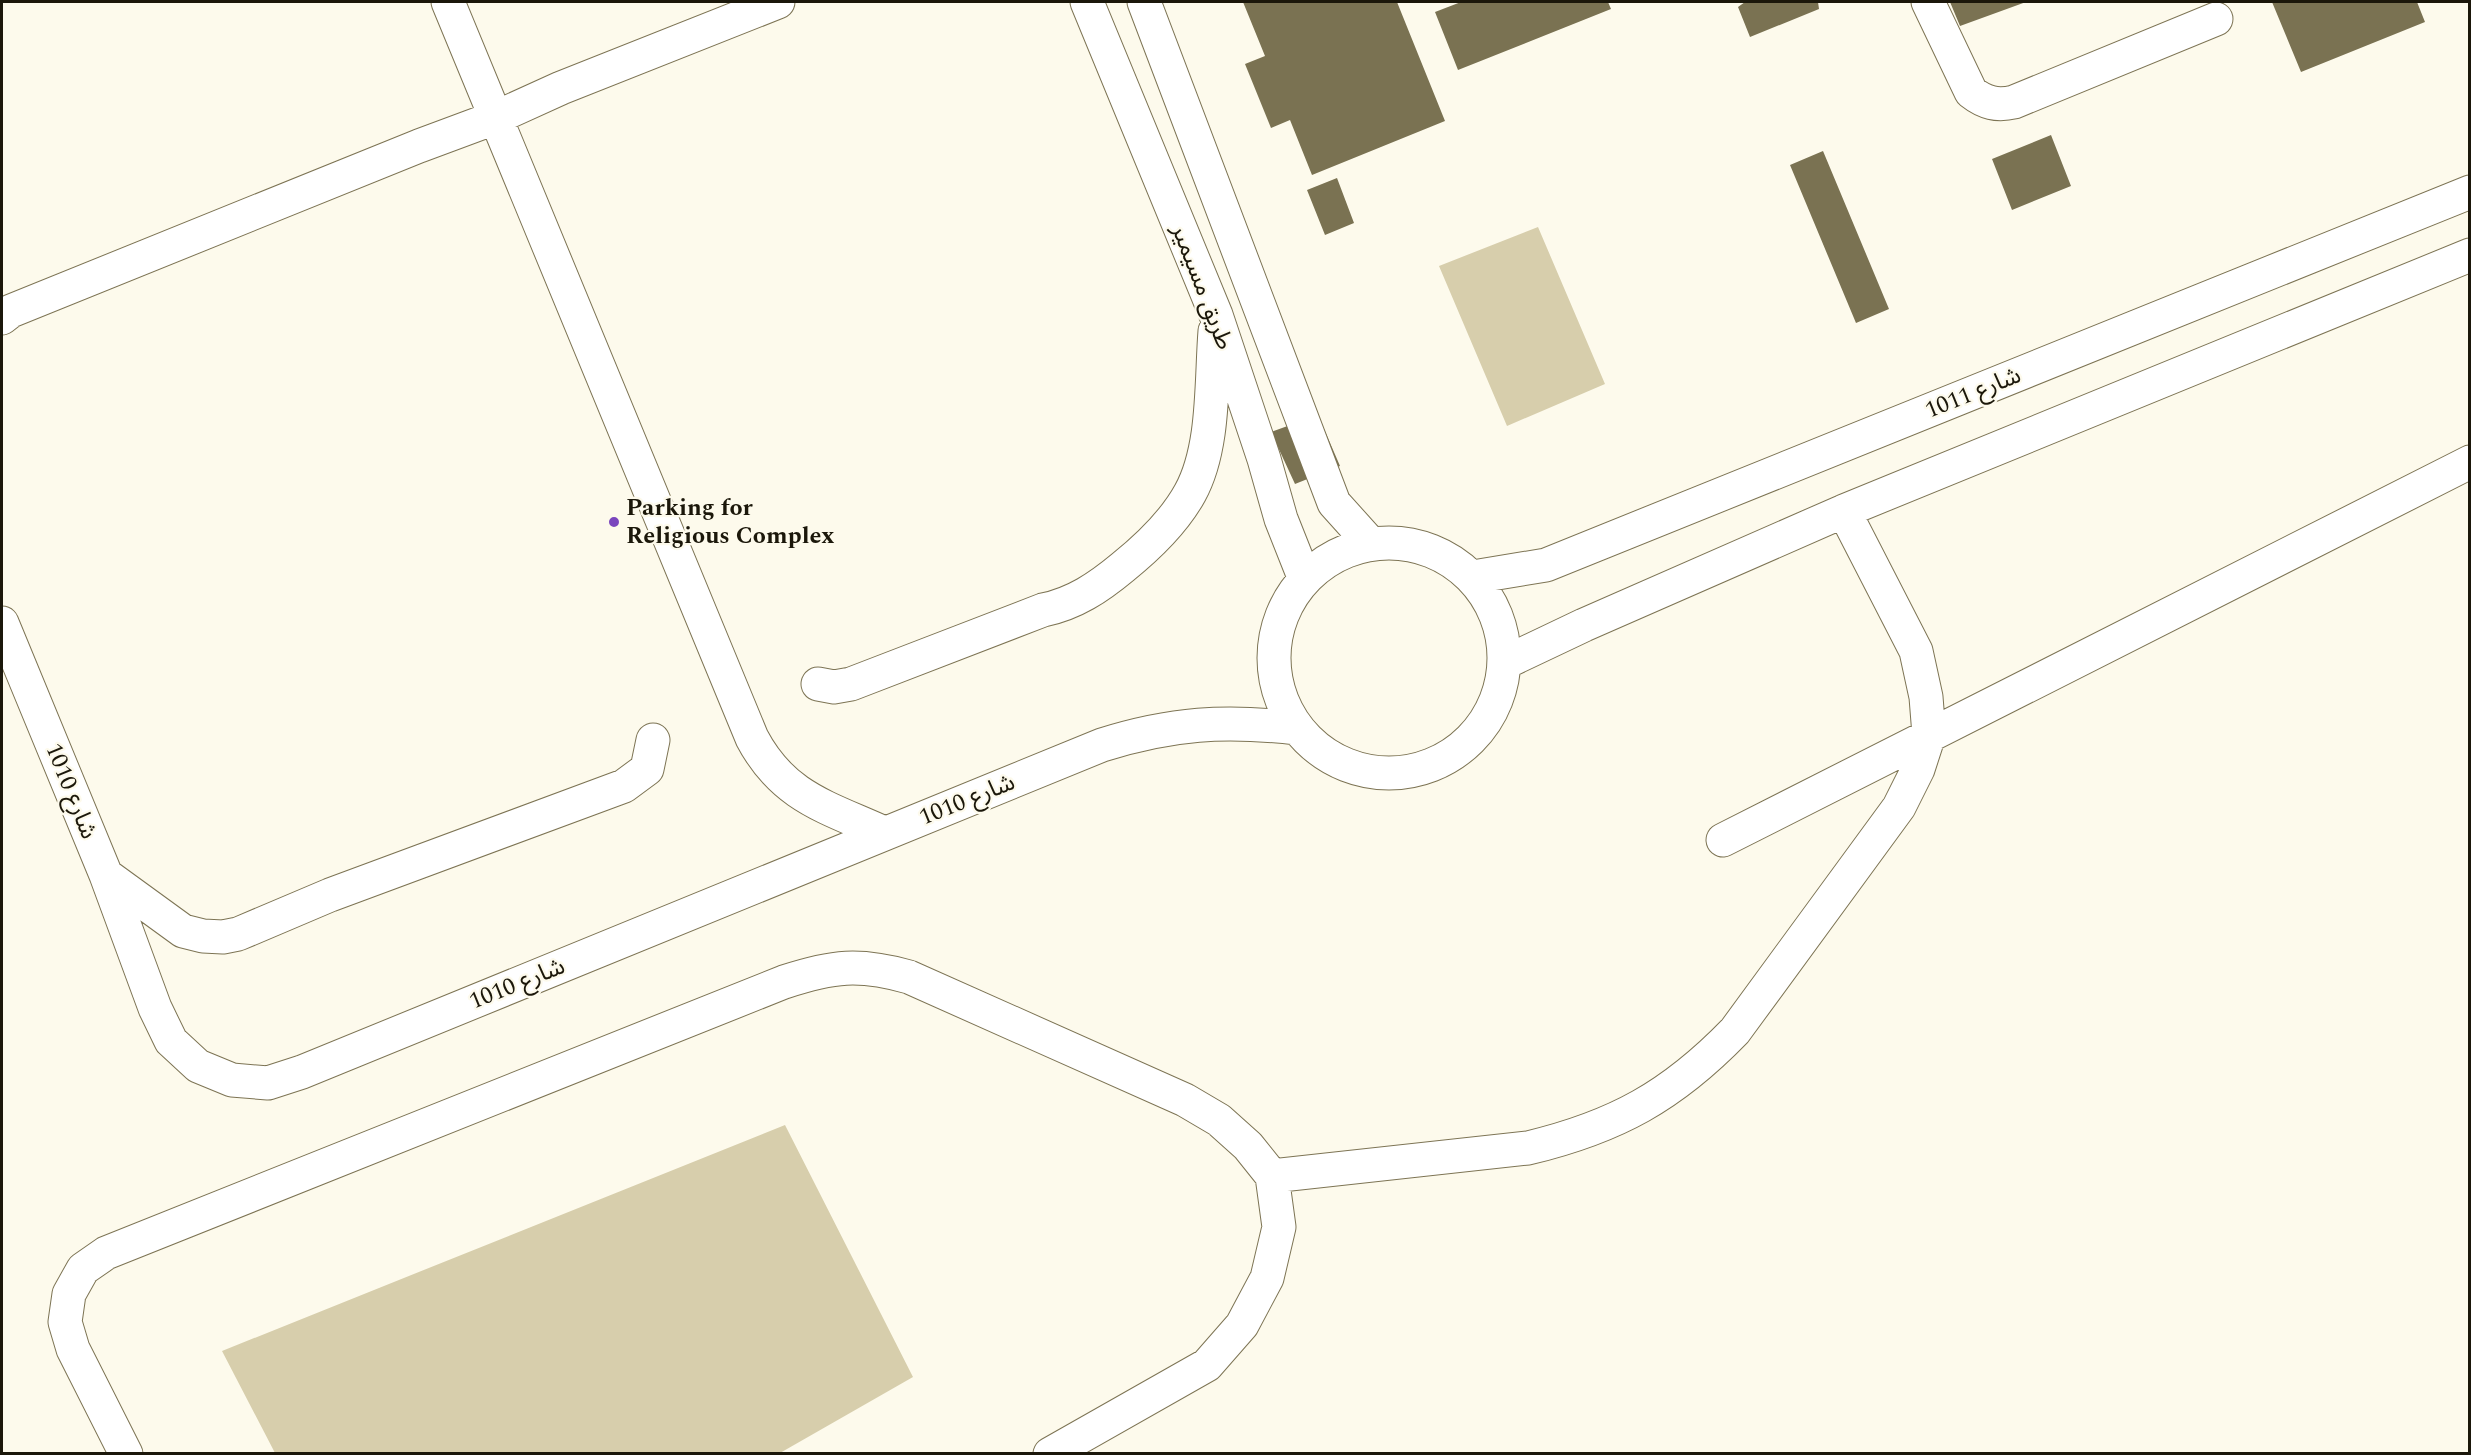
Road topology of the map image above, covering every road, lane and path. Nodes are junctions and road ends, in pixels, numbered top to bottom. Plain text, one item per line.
1 (448, 2) edge
2 (778, 2) edge
3 (1087, 2) edge
4 (1144, 2) edge
5 (1928, 2) edge
6 (2216, 19) dead end
7 (497, 117) junction
8 (2469, 192) edge
9 (2469, 255) edge
10 (1216, 315) junction
11 (2, 318) edge
12 (2469, 462) edge
13 (1844, 511) junction
14 (1370, 543) junction
15 (1473, 577) junction
16 (1304, 578) junction
17 (2, 623) edge
18 (1504, 663) junction
19 (818, 684) dead end
20 (1297, 728) junction
21 (1929, 735) junction
22 (653, 740) dead end
23 (884, 833) junction
24 (1723, 840) dead end
25 (106, 875) junction
26 (1272, 1176) junction
27 (126, 1454) edge
28 (1050, 1454) edge

1 - 7 street
2 - 7 street
3 - 10 street, طريق مسيمير
4 - 14 street, طريق مسيمير
5 - 6 street
7 - 11 street
7 - 23 street
8 - 15 street, شارع 1011
9 - 13 street
10 - 16 street, طريق مسيمير
10 - 19 street
12 - 21 street
13 - 18 street
13 - 21 street
14 - 15 street
14 - 16 street
15 - 18 street
16 - 20 street
17 - 25 street, شارع 1010
18 - 20 street
20 - 23 street, شارع 1010
21 - 24 street
21 - 26 street
22 - 25 street
23 - 25 street, شارع 1010
26 - 27 street
26 - 28 street

